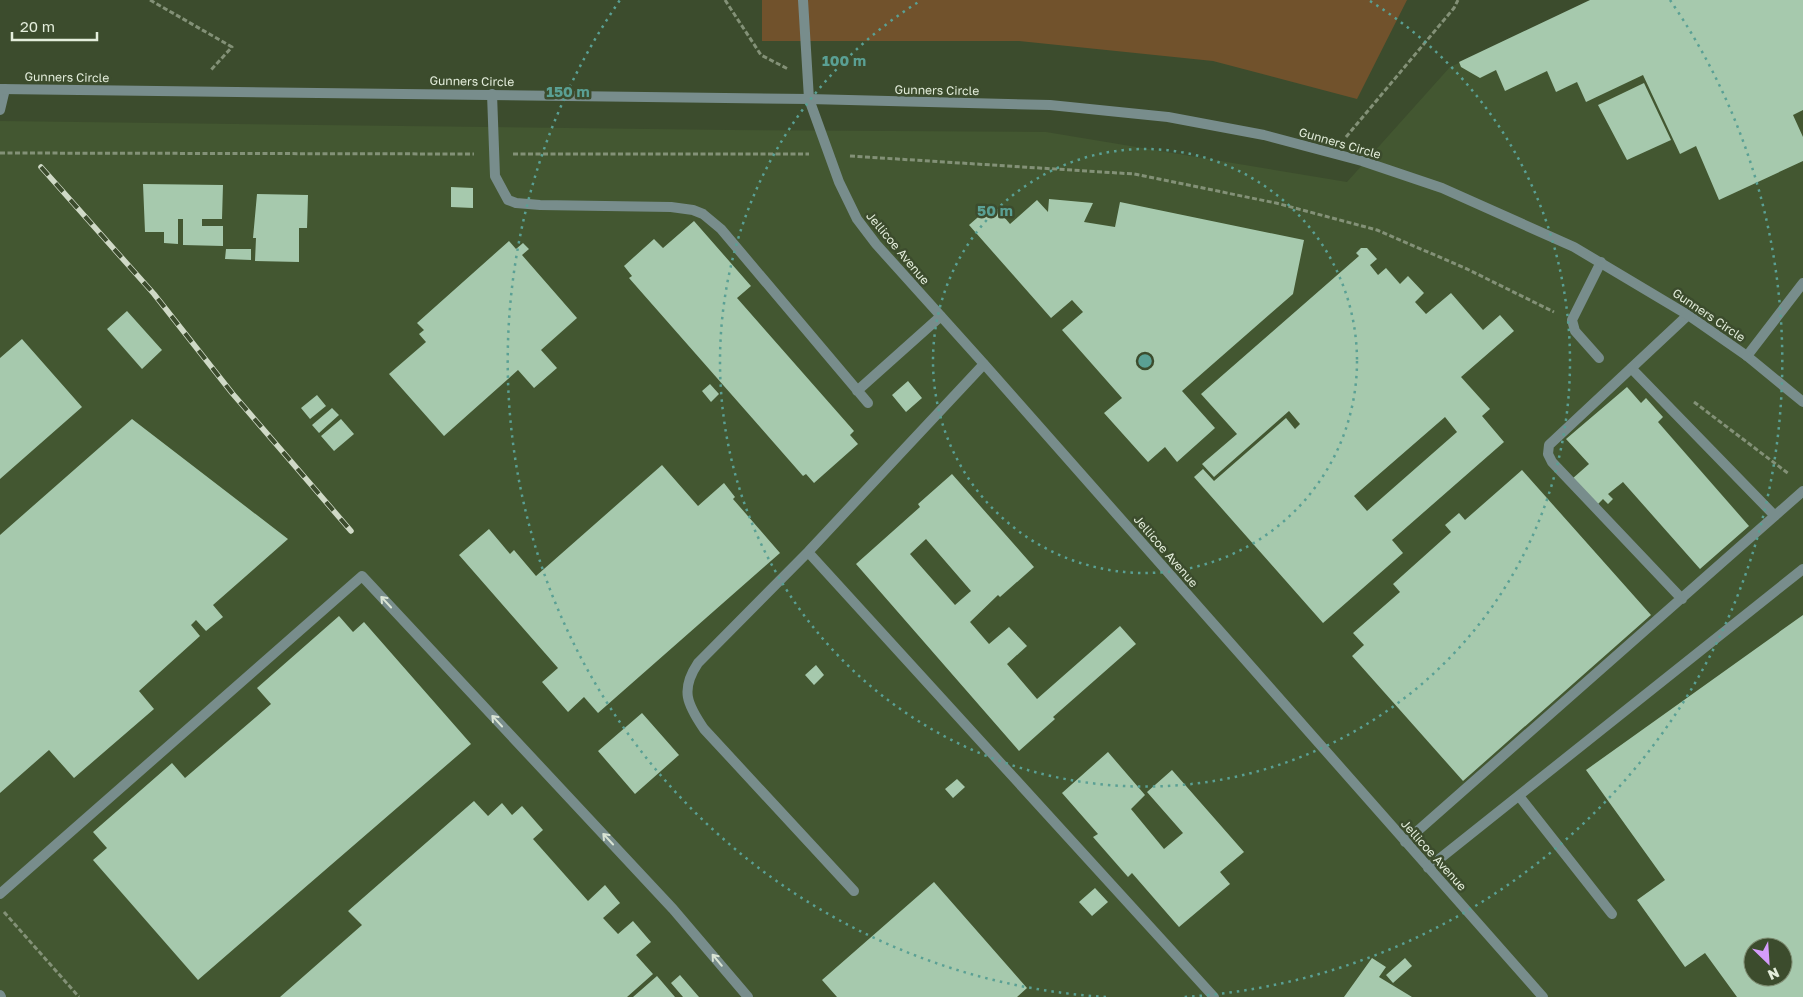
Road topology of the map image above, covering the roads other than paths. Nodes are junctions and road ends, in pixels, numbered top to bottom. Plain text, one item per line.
1 (803, 0) edge
2 (2, 89) edge
3 (492, 94) junction
4 (809, 99) junction
5 (0, 110) edge
6 (1600, 262) junction
7 (1803, 284) edge
8 (1688, 315) junction
9 (941, 316) junction
10 (1747, 356) junction
11 (1599, 358) dead end
12 (984, 364) junction
13 (1630, 368) junction
14 (857, 390) junction
15 (1803, 402) edge
16 (868, 404) dead end
17 (1803, 491) edge
18 (1775, 516) junction
19 (808, 552) junction
20 (1803, 569) edge
21 (1682, 599) junction
22 (1519, 796) junction
23 (1405, 842) junction
24 (1428, 868) junction
25 (854, 891) dead end
26 (0, 894) edge
27 (1612, 914) dead end
28 (748, 997) edge
29 (1214, 997) edge
30 (1542, 997) edge

1 - 4 street, Jellicoe Avenue
2 - 3 street, Gunners Circle
2 - 5 street
3 - 4 street, Gunners Circle
3 - 14 street
4 - 6 street, Gunners Circle
4 - 9 street, Jellicoe Avenue
6 - 8 street, Gunners Circle
6 - 11 street
7 - 10 street
8 - 10 street, Gunners Circle
8 - 13 street
9 - 12 street, Jellicoe Avenue
9 - 14 street
10 - 15 street, Gunners Circle
12 - 19 street
12 - 23 street, Jellicoe Avenue
13 - 18 street
13 - 21 street
14 - 16 street
17 - 18 street
18 - 21 street
19 - 25 street
19 - 29 street
20 - 22 street
21 - 23 street
22 - 24 street
22 - 27 street
23 - 24 street, Jellicoe Avenue
24 - 30 street, Jellicoe Avenue
28 -> 26 street

